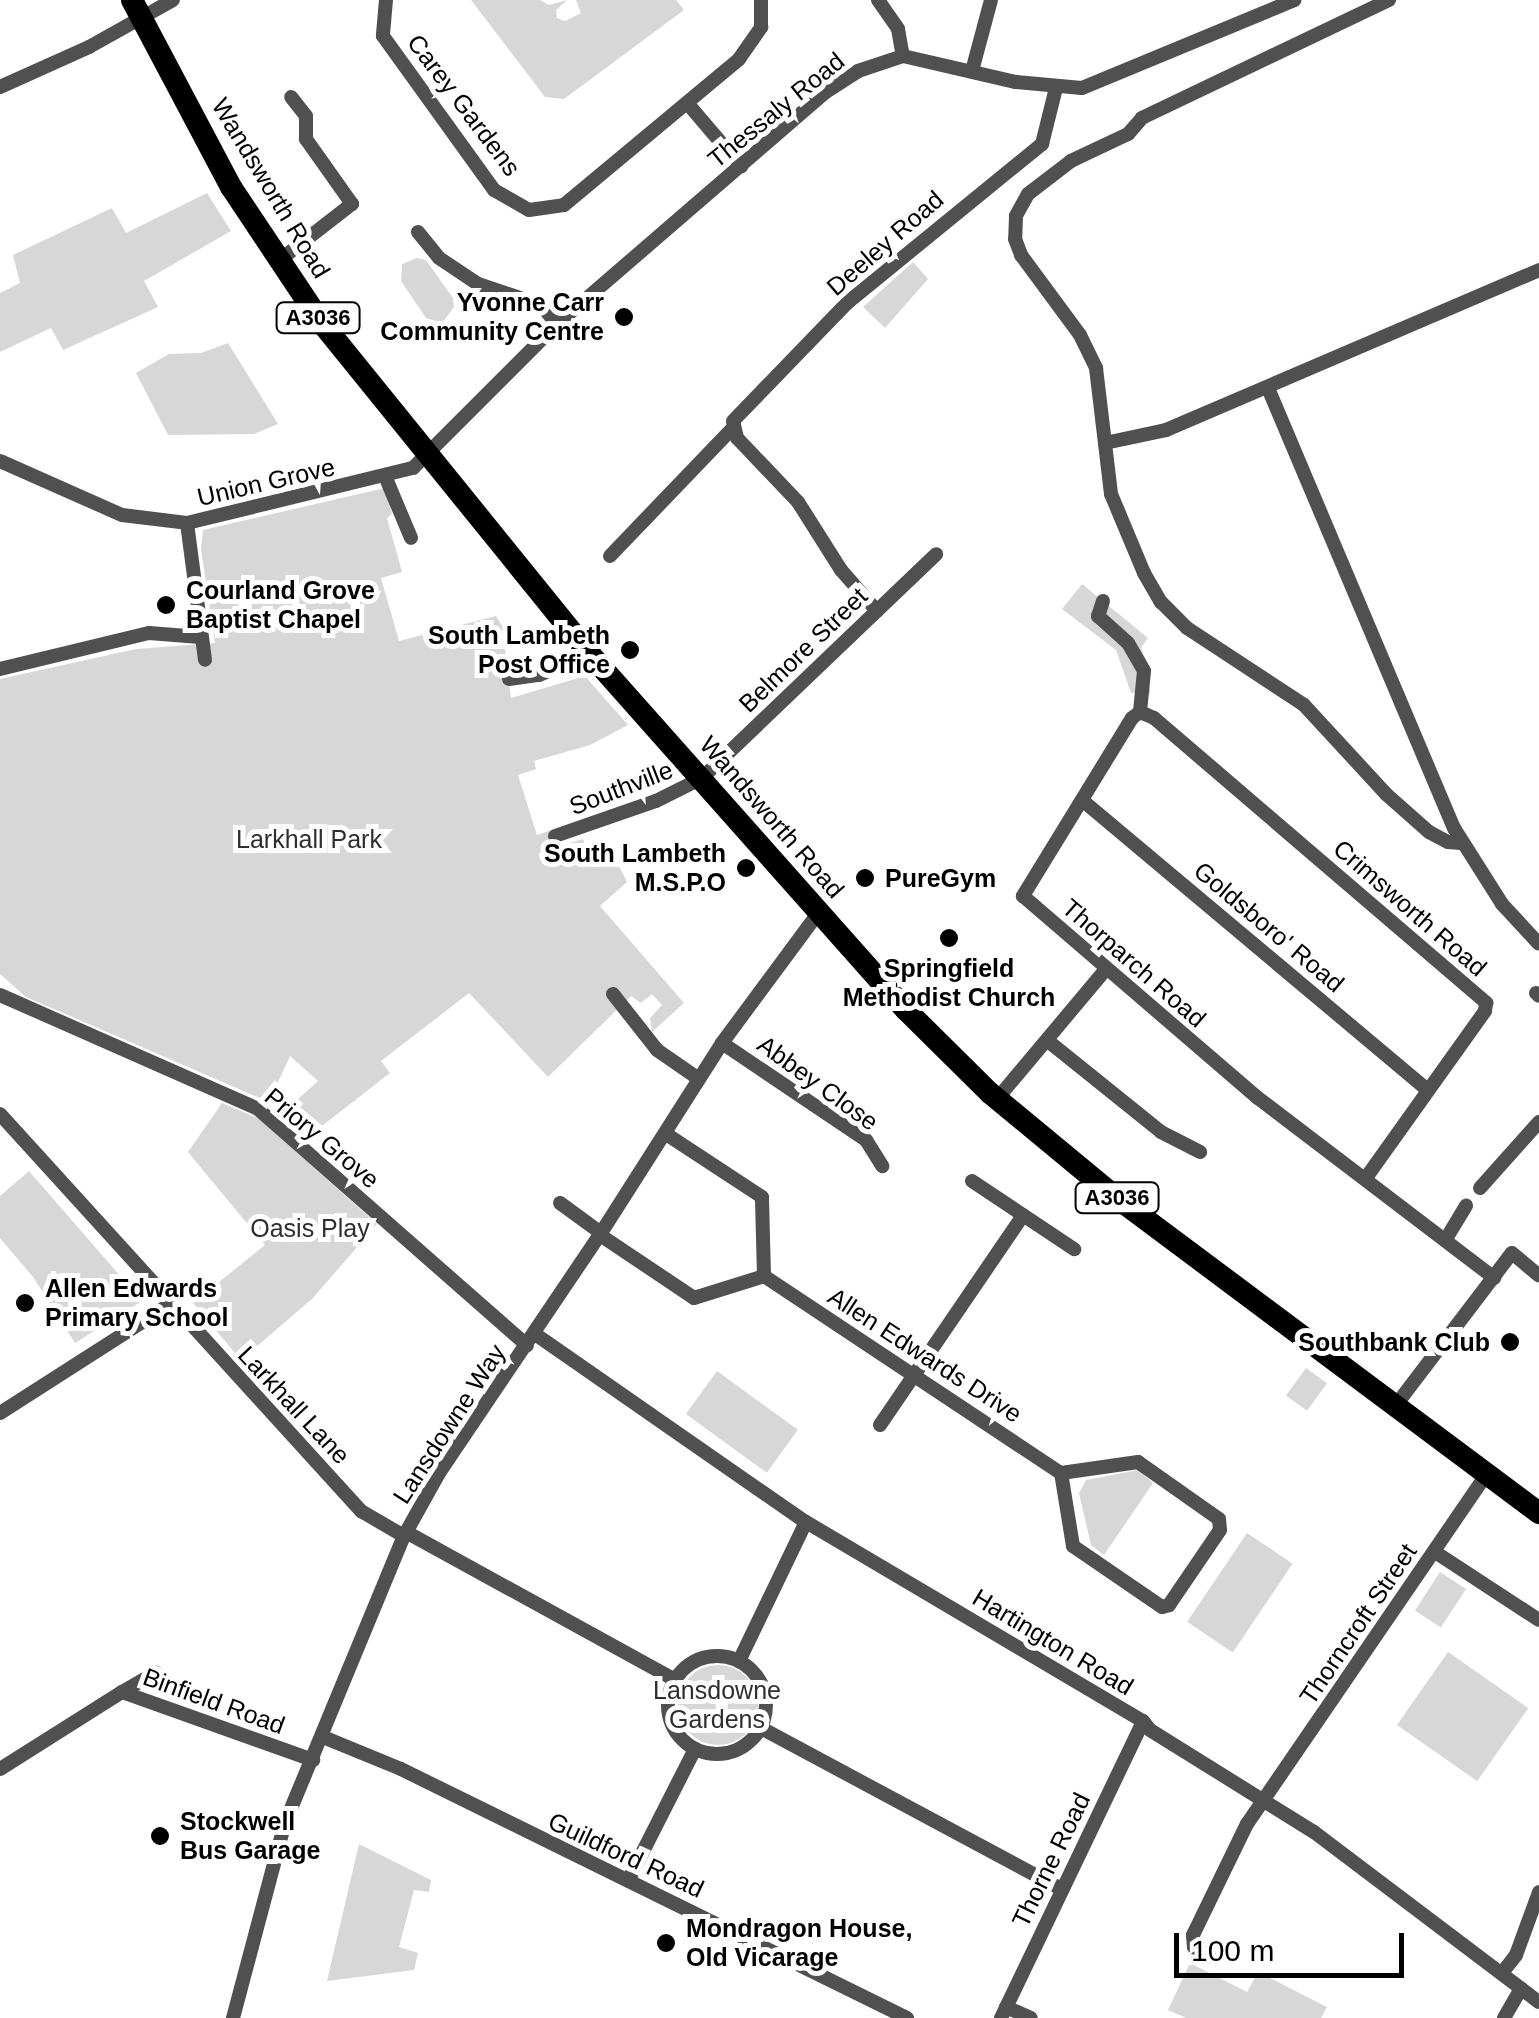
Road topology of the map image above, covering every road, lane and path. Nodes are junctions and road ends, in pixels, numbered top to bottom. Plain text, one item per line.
1 (174, 0) edge
2 (386, 0) edge
3 (761, 0) edge
4 (878, 0) edge
5 (991, 0) edge
6 (1294, 0) edge
7 (1389, 0) edge
8 (137, 9) edge
9 (903, 56) junction
10 (972, 70) junction
11 (0, 87) edge
12 (1056, 88) junction
13 (291, 98) dead end
14 (688, 104) junction
15 (741, 166) junction
16 (418, 232) dead end
17 (281, 259) junction
18 (1539, 270) edge
19 (557, 324) junction
20 (1268, 388) junction
21 (732, 430) junction
22 (1105, 443) junction
23 (427, 453) junction
24 (0, 461) edge
25 (385, 476) junction
26 (187, 524) junction
27 (412, 538) dead end
28 (936, 554) dead end
29 (610, 556) dead end
30 (1103, 601) dead end
31 (877, 611) junction
32 (200, 637) junction
33 (589, 653) junction
34 (205, 660) dead end
35 (0, 669) edge
36 (509, 679) dead end
37 (1140, 712) junction
38 (702, 778) junction
39 (1082, 800) junction
40 (555, 836) dead end
41 (1462, 842) junction
42 (819, 912) junction
43 (1539, 944) edge
44 (1106, 969) junction
45 (612, 994) dead end
46 (0, 995) edge
47 (1048, 1041) junction
48 (722, 1042) junction
49 (699, 1079) junction
50 (1426, 1089) junction
51 (997, 1099) junction
52 (0, 1114) edge
53 (1539, 1122) edge
54 (666, 1134) junction
55 (1200, 1152) dead end
56 (882, 1166) dead end
57 (1366, 1178) junction
58 (972, 1181) dead end
59 (1480, 1188) dead end
60 (560, 1203) dead end
61 (1466, 1206) dead end
62 (1023, 1215) junction
63 (600, 1234) junction
64 (1446, 1239) junction
65 (1074, 1249) dead end
66 (764, 1276) junction
67 (1539, 1276) edge
68 (1494, 1278) junction
69 (169, 1305) junction
70 (531, 1340) junction
71 (915, 1374) junction
72 (1396, 1405) junction
73 (0, 1413) edge
74 (880, 1424) dead end
75 (1061, 1472) junction
76 (1488, 1474) junction
77 (1539, 1513) edge
78 (806, 1522) junction
79 (405, 1534) junction
80 (1435, 1552) junction
81 (1539, 1620) edge
82 (740, 1659) junction
83 (156, 1672) dead end
84 (675, 1680) junction
85 (122, 1692) junction
86 (1143, 1721) junction
87 (761, 1728) junction
88 (323, 1736) junction
89 (695, 1749) junction
90 (313, 1760) junction
91 (0, 1769) edge
92 (1264, 1799) junction
93 (629, 1879) junction
94 (1061, 1889) junction
95 (1539, 1892) edge
96 (1210, 1957) dead end
97 (1502, 1974) junction
98 (1521, 1988) junction
99 (1539, 2002) edge
100 (1004, 2012) edge
101 (233, 2018) edge
102 (907, 2018) edge
103 (1030, 2018) edge
104 (1504, 2018) edge

1 - 8 street
2 - 14 street, Carey Gardens
3 - 14 street, Carey Gardens
4 - 9 street
5 - 10 street
6 - 12 street
7 - 22 street
8 - 11 street
8 - 17 main road, Wandsworth Road / A3036
9 - 10 street
9 - 15 street, Thessaly Road
10 - 12 street
12 - 21 street, Deeley Road
13 - 17 street
14 - 15 street
15 - 19 street, Thessaly Road
16 - 19 street
17 - 23 main road, Wandsworth Road / A3036
18 - 20 street
19 - 23 street, Thessaly Road
20 - 22 street
20 - 41 street
21 - 29 street, Deeley Road
21 - 31 street
22 - 41 street
23 - 25 street, Union Grove
23 - 33 main road, Wandsworth Road / A3036
24 - 26 street, Union Grove
25 - 26 street, Union Grove
25 - 27 street
26 - 32 street
28 - 31 street, Belmore Street
30 - 37 street
31 - 38 street, Belmore Street
32 - 34 street
32 - 35 street
33 - 36 street
33 - 38 main road, Wandsworth Road / A3036
37 - 39 street, Thorparch Road
37 - 50 street, Crimsworth Road
38 - 40 street, Southville
38 - 42 main road, Wandsworth Road / A3036
39 - 44 street, Thorparch Road
39 - 50 street, Goldsboro' Road
41 - 43 street
42 - 48 street, Lansdowne Way
42 - 51 main road, Wandsworth Road / A3036
44 - 47 street
44 - 57 street, Thorparch Road
45 - 49 street
46 - 70 street, Priory Grove
47 - 51 street
47 - 55 street
48 - 49 street, Lansdowne Way
48 - 56 street, Abbey Close
49 - 54 street, Lansdowne Way
50 - 57 street, Crimsworth Road
51 - 72 main road, Wandsworth Road / A3036
52 - 69 street, Larkhall Lane
53 - 59 street
54 - 63 street, Lansdowne Way
54 - 66 street
57 - 64 street, Thorparch Road
58 - 62 street
60 - 63 street
61 - 64 street
62 - 65 street
62 - 71 street
63 - 66 street
63 - 70 street, Lansdowne Way
64 - 68 street, Thorparch Road
66 - 71 street, Allen Edwards Drive
67 - 68 street
68 - 72 street
69 - 73 street
69 - 79 street, Larkhall Lane
70 - 78 street, Hartington Road
70 - 79 street, Lansdowne Way
71 - 74 street
71 - 75 street, Allen Edwards Drive
72 - 76 main road, Wandsworth Road / A3036
75 - 75 street
76 - 77 main road, Wandsworth Road / A3036
76 - 80 street, Thorncroft Street
78 - 82 street
78 - 86 street, Hartington Road
79 - 84 street
79 - 88 street, Lansdowne Way
80 - 81 street
80 - 92 street, Thorncroft Street
82 - 84 street
82 - 87 street
83 - 85 street
84 - 89 street
85 - 90 street, Binfield Road
85 - 91 street, Binfield Road
86 - 92 street, Hartington Road
86 - 94 street, Thorne Road
87 - 89 street
87 - 94 street
88 - 90 street, Lansdowne Way
88 - 93 street, Guildford Road
89 - 93 street
90 - 101 street, Lansdowne Way
92 - 96 street, Thorncroft Street
92 - 97 street, Hartington Road
93 - 102 street, Guildford Road
94 - 100 street, Thorne Road
95 - 97 street
97 - 98 street, Hartington Road
98 - 99 street, Hartington Road
98 - 104 street
100 - 103 street

